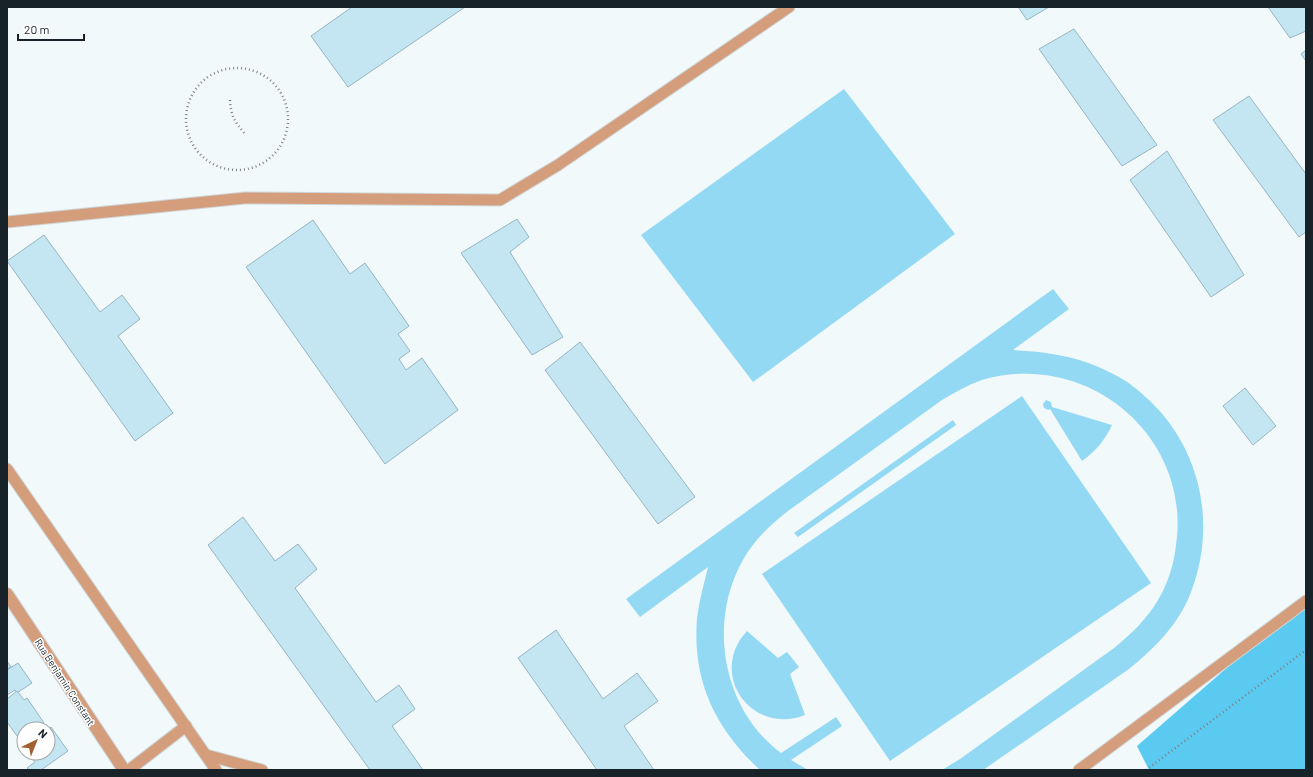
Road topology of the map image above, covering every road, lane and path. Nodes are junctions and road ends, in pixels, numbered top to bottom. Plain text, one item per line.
1 (789, 7) edge
2 (239, 67) joint
3 (230, 100) dead end
4 (245, 134) dead end
5 (7, 222) edge
6 (7, 469) edge
7 (7, 594) edge
8 (1306, 601) edge
9 (1306, 650) edge
10 (186, 726) junction
11 (206, 755) junction
12 (124, 770) edge
13 (129, 770) edge
14 (216, 770) edge
15 (262, 770) edge
16 (1079, 770) edge
17 (1146, 770) edge

1 - 5 lane
2 - 2 path
3 - 4 path
6 - 10 lane
7 - 12 street, Rua Benjamin Constant
8 - 16 lane
9 - 17 path
10 - 11 lane
10 - 13 lane
11 - 14 lane
11 - 15 lane

